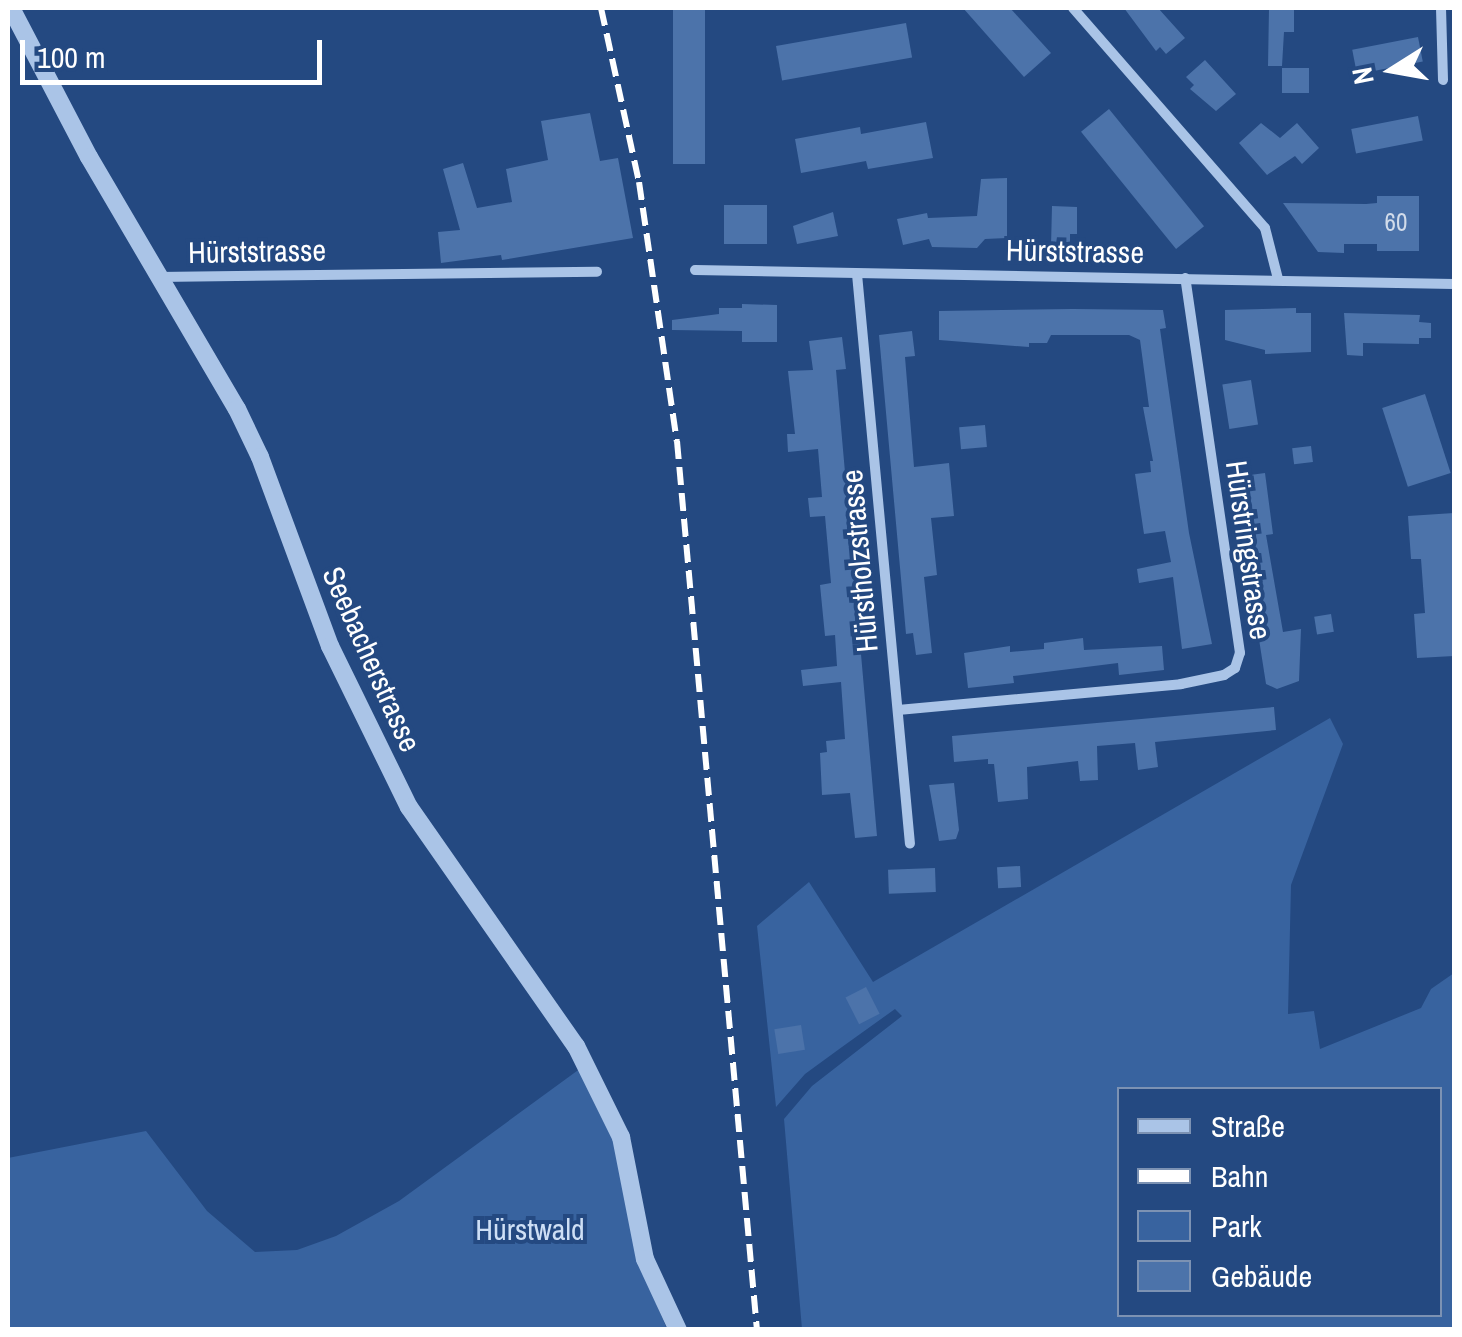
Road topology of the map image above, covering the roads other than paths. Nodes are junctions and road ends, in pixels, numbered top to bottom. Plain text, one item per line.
1 (11, 8) edge
2 (1073, 8) edge
3 (1441, 8) edge
4 (1442, 80) dead end
5 (695, 270) dead end
6 (597, 272) dead end
7 (857, 274) junction
8 (158, 278) junction
9 (1185, 278) junction
10 (1278, 279) junction
11 (1454, 284) edge
12 (898, 710) junction
13 (910, 844) dead end
14 (678, 1330) edge

1 - 8 street, Seebacherstrasse
2 - 10 street
3 - 4 street
5 - 7 street, Hürststrasse
6 - 8 street, Hürststrasse
7 - 9 street, Hürststrasse
7 - 12 street, Hürstholzstrasse
8 - 14 street, Seebacherstrasse
9 - 10 street, Hürststrasse
9 - 12 street, Hürstringstrasse
10 - 11 street, Hürststrasse
12 - 13 street, Hürstholzstrasse

